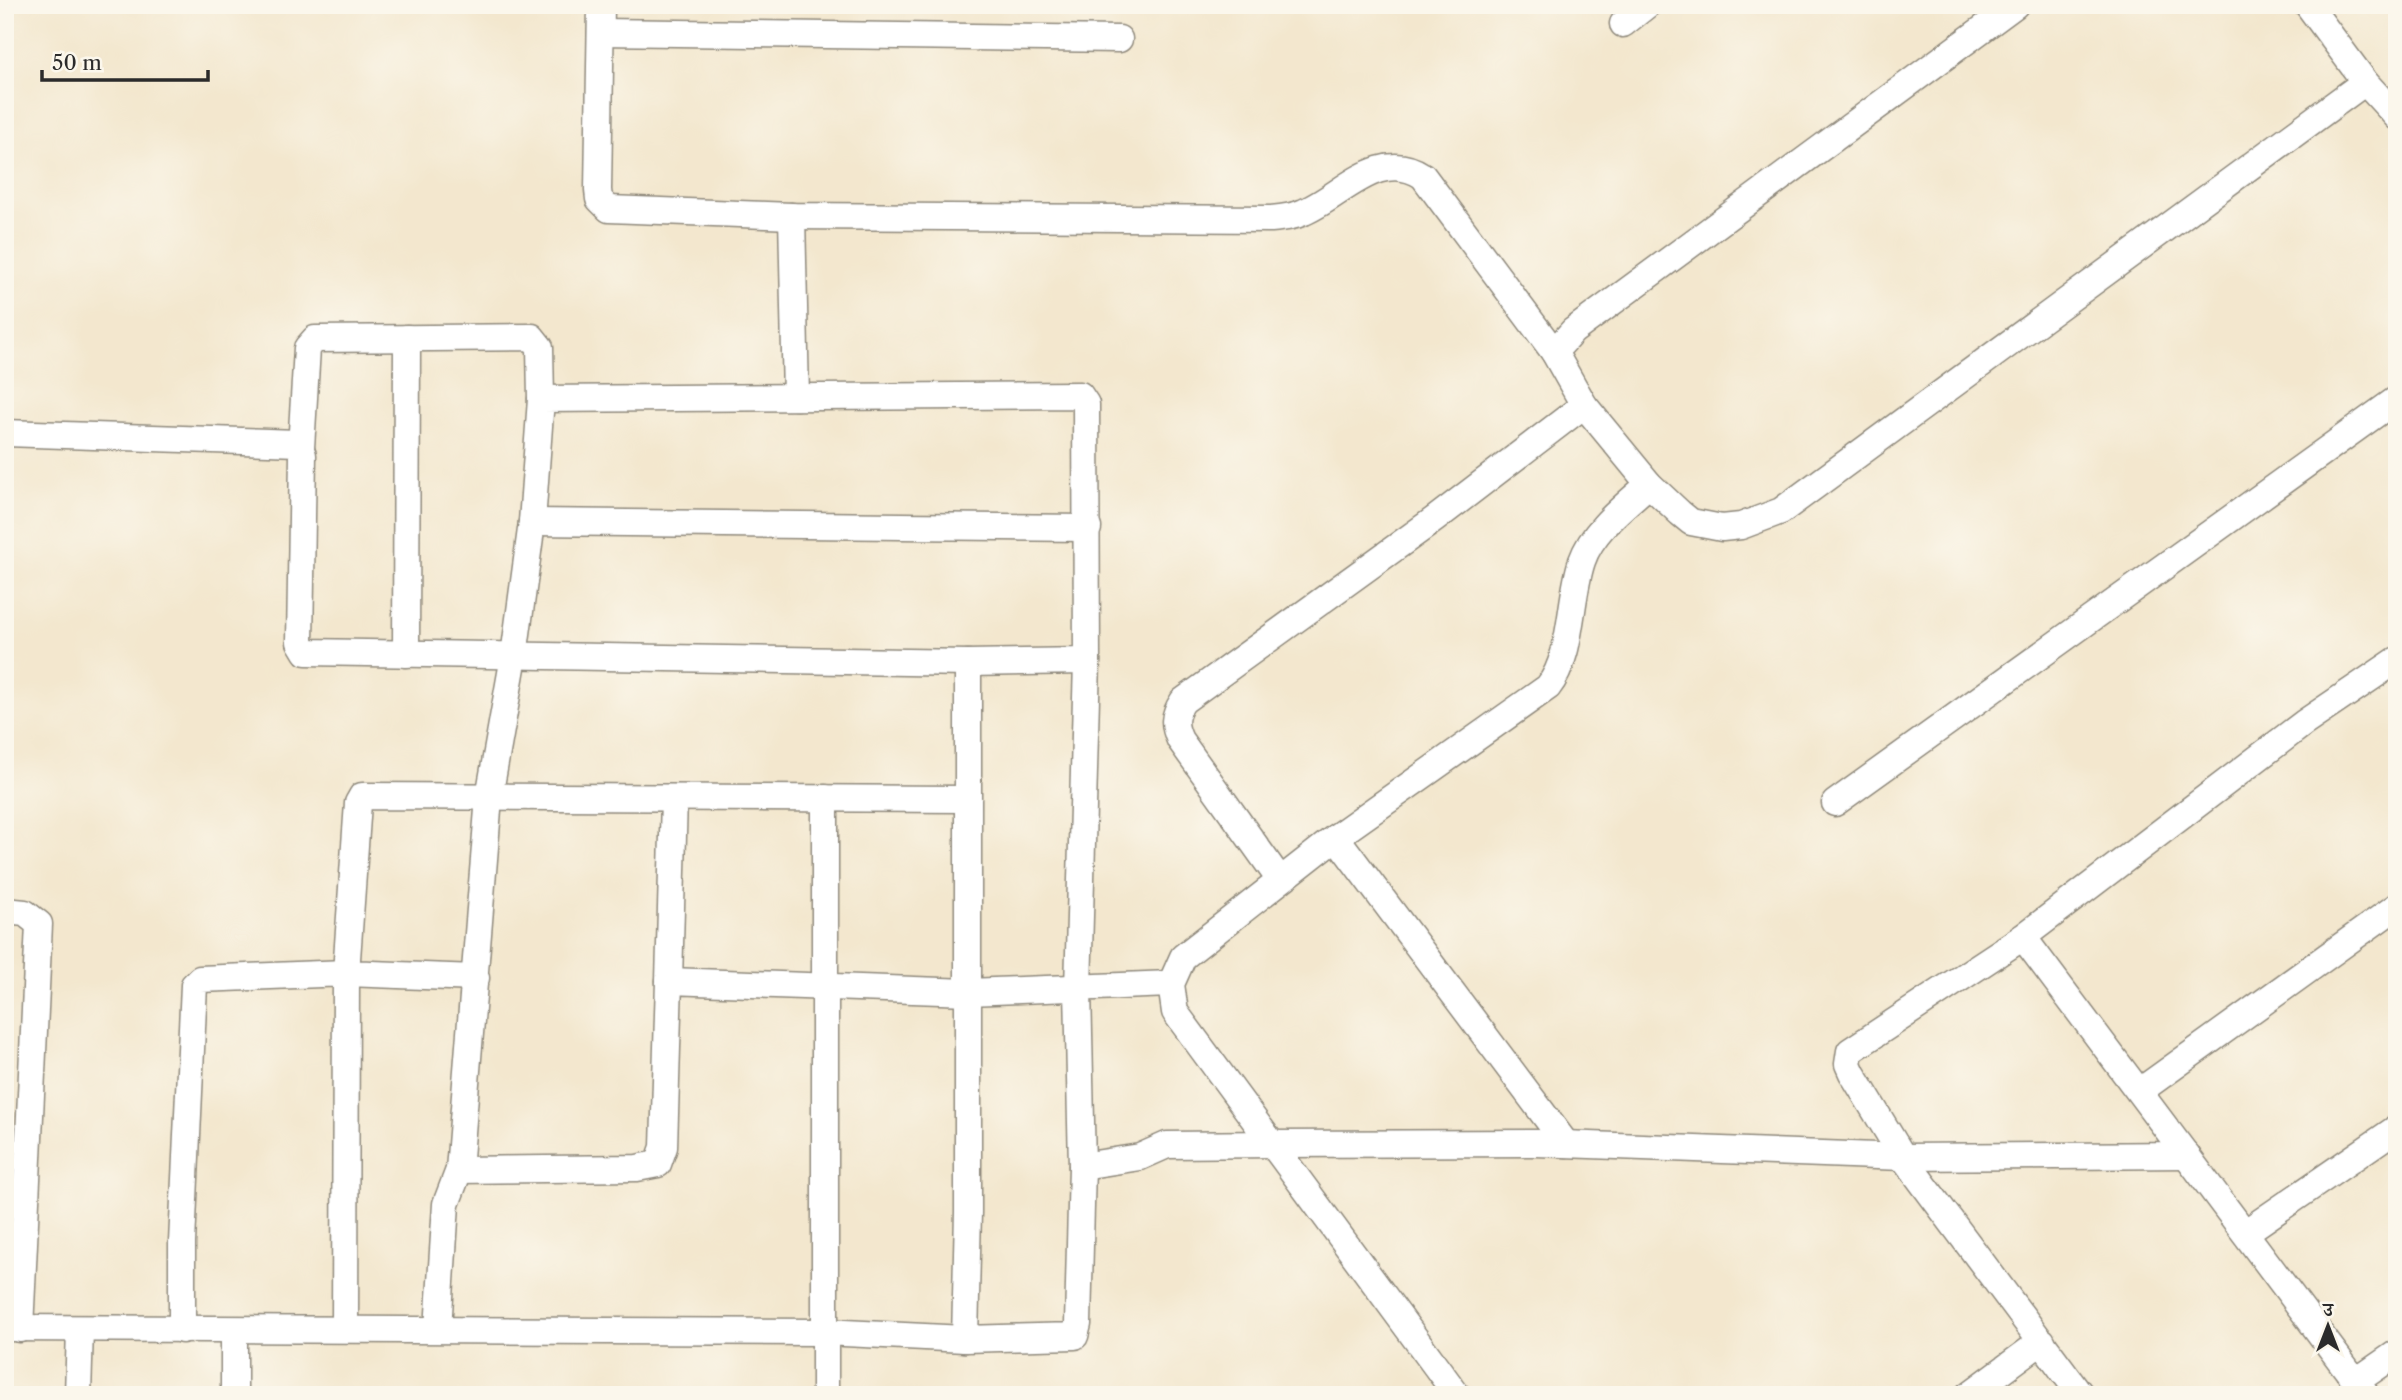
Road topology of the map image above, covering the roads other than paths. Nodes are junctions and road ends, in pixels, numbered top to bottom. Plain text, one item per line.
1 (601, 5) edge
2 (1647, 5) edge
3 (2015, 5) edge
4 (2308, 5) edge
5 (1623, 24) dead end
6 (601, 32) junction
7 (1119, 40) dead end
8 (2365, 82) junction
9 (2397, 117) edge
10 (792, 216) junction
11 (407, 338) junction
12 (1554, 352) junction
13 (796, 397) junction
14 (541, 399) junction
15 (2397, 399) edge
16 (1584, 405) junction
17 (5, 433) edge
18 (301, 448) junction
19 (1649, 484) junction
20 (532, 522) junction
21 (1088, 528) junction
22 (406, 654) junction
23 (514, 656) junction
24 (2397, 660) edge
25 (1087, 661) junction
26 (968, 663) junction
27 (489, 797) junction
28 (674, 798) junction
29 (825, 799) junction
30 (967, 799) junction
31 (1835, 803) dead end
32 (1336, 837) junction
33 (1279, 880) junction
34 (2397, 906) edge
35 (5, 911) edge
36 (2022, 937) junction
37 (346, 973) junction
38 (476, 978) junction
39 (669, 981) junction
40 (1171, 984) junction
41 (823, 988) junction
42 (1078, 989) junction
43 (968, 992) junction
44 (2140, 1091) junction
45 (2397, 1128) edge
46 (1273, 1144) junction
47 (1566, 1144) junction
48 (2187, 1155) junction
49 (1903, 1157) junction
50 (1082, 1166) junction
51 (459, 1170) junction
52 (2246, 1232) junction
53 (13, 1329) edge
54 (80, 1329) junction
55 (345, 1329) junction
56 (438, 1329) junction
57 (182, 1330) junction
58 (234, 1331) junction
59 (824, 1332) junction
60 (965, 1339) junction
61 (2042, 1340) junction
62 (2397, 1353) edge
63 (2362, 1387) edge
64 (78, 1395) edge
65 (234, 1395) edge
66 (825, 1395) edge
67 (1457, 1395) edge
68 (1969, 1395) edge
69 (2081, 1395) edge

1 - 6 street
2 - 5 street
3 - 12 street
4 - 8 street
6 - 7 street
6 - 10 street
8 - 9 street
8 - 19 street
10 - 12 street
10 - 13 street
11 - 14 street
11 - 18 street
11 - 22 street
12 - 16 street
13 - 14 street
13 - 21 street
14 - 20 street
15 - 31 street
16 - 19 street
16 - 33 street
17 - 18 street
18 - 22 street
19 - 32 street
20 - 21 street
20 - 23 street
21 - 25 street
22 - 23 street
23 - 26 street
23 - 27 street
24 - 36 street
25 - 26 street
25 - 42 street
26 - 30 street
27 - 28 street
27 - 37 street
27 - 38 street
28 - 29 street
28 - 39 street
29 - 30 street
29 - 41 street
30 - 43 street
32 - 33 street
32 - 47 street
33 - 40 street
34 - 44 street
35 - 53 street
36 - 44 street
36 - 49 street
37 - 38 street
37 - 55 street
37 - 57 street
38 - 51 street
39 - 41 street
39 - 51 street
40 - 42 street
40 - 46 street
41 - 43 street
41 - 59 street
42 - 43 street
42 - 50 street
43 - 60 street
44 - 48 street
45 - 52 street
46 - 47 street
46 - 50 street
46 - 67 street
47 - 49 street
48 - 49 street
48 - 52 street
49 - 61 street
50 - 60 street
51 - 56 street
52 - 63 street
53 - 54 street
54 - 57 street
54 - 64 street
55 - 56 street
55 - 58 street
56 - 59 street
57 - 58 street
58 - 65 street
59 - 60 street
59 - 66 street
61 - 68 street
61 - 69 street
62 - 63 street

